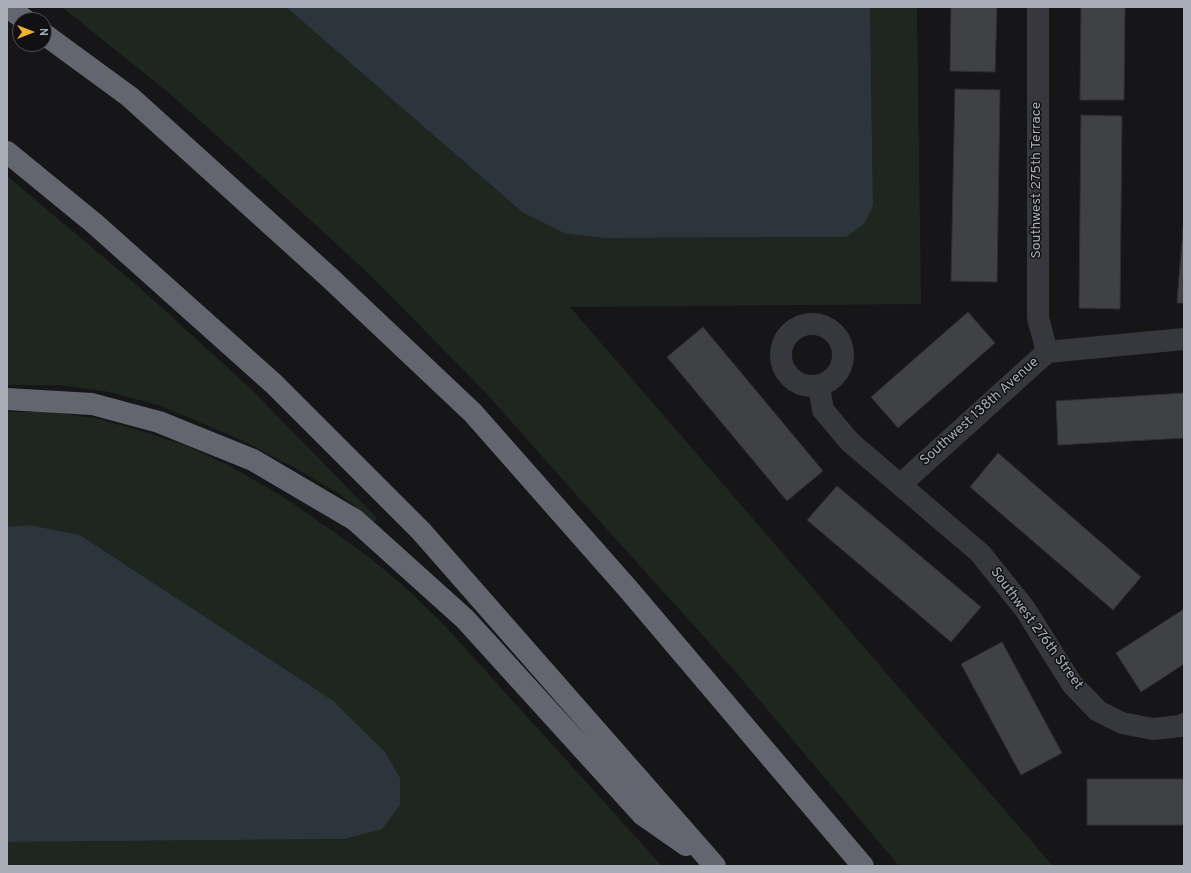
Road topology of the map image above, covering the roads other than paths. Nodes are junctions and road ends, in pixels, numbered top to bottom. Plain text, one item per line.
1 (1038, 7) edge
2 (52, 40) edge
3 (7, 152) edge
4 (1184, 339) edge
5 (1047, 352) junction
6 (819, 386) dead end
7 (7, 399) edge
8 (901, 484) junction
9 (1182, 725) edge
10 (715, 865) edge
11 (862, 866) edge

1 - 5 street, Southwest 275th Terrace
2 - 11 highway
3 - 10 highway
4 - 5 street, Southwest 138th Avenue
5 - 8 street, Southwest 138th Avenue
6 - 8 street, Southwest 276th Street
7 - 10 highway
8 - 9 street, Southwest 276th Street

